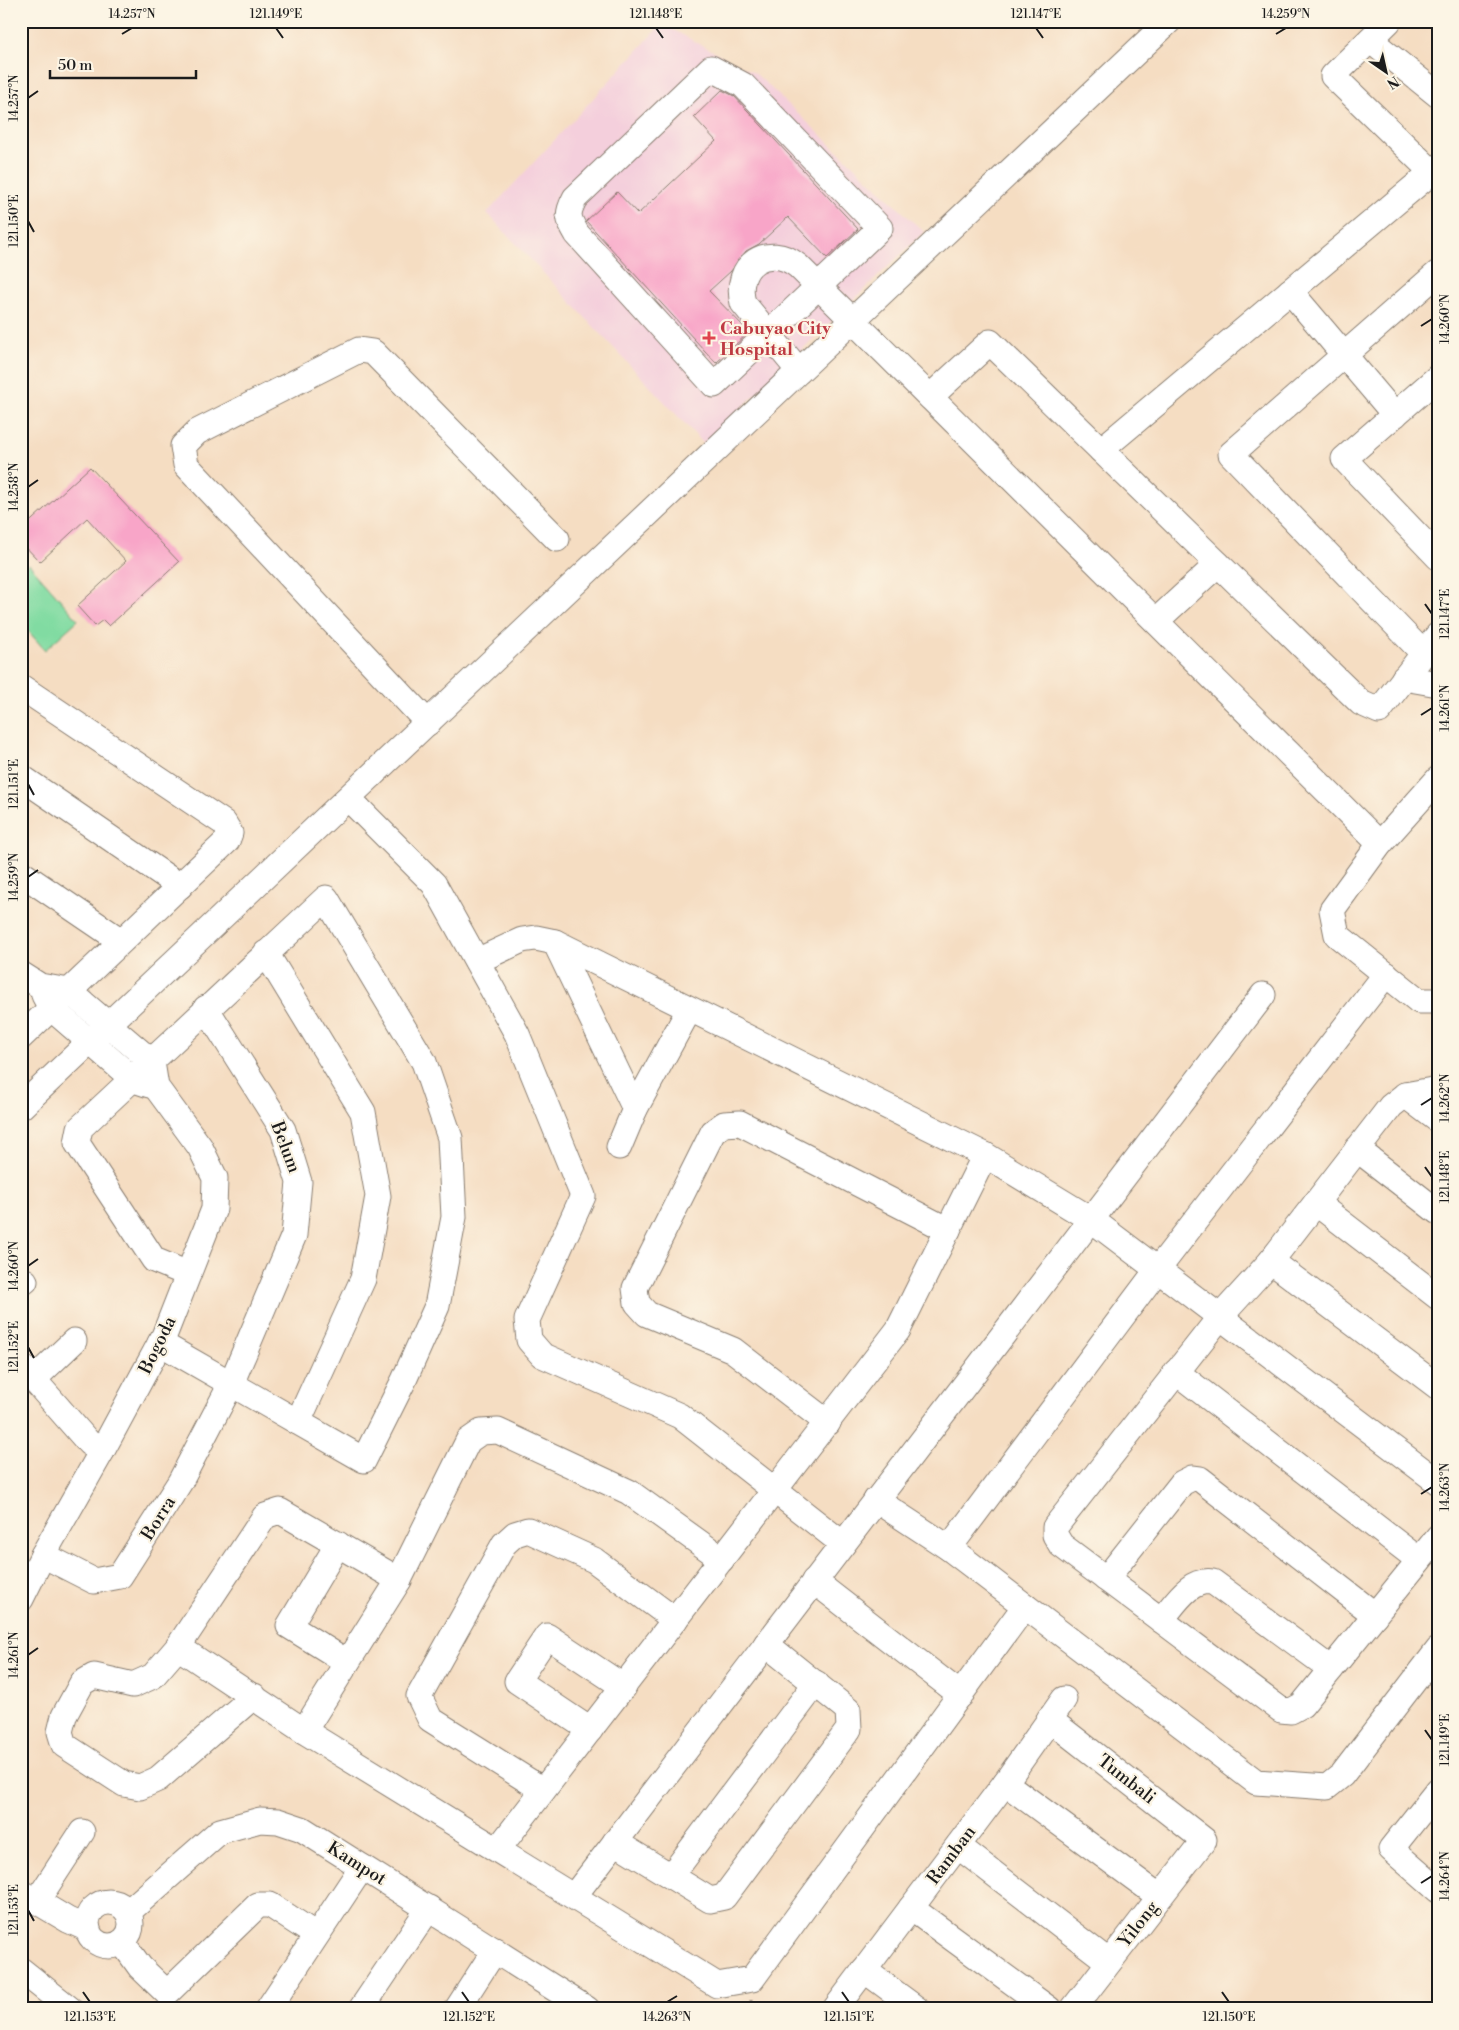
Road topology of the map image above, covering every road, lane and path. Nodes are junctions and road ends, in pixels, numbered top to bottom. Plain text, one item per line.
1 (1169, 21) edge
2 (1389, 21) edge
3 (1370, 40) junction
4 (1438, 95) edge
5 (1435, 169) edge
6 (1438, 273) edge
7 (819, 286) junction
8 (1290, 291) junction
9 (854, 322) junction
10 (768, 334) junction
11 (1345, 355) junction
12 (799, 372) junction
13 (1438, 377) edge
14 (930, 397) junction
15 (1395, 415) junction
16 (1101, 450) junction
17 (557, 539) dead end
18 (1438, 557) edge
19 (1218, 564) junction
20 (1156, 621) junction
21 (1431, 644) edge
22 (1404, 678) junction
23 (1438, 684) edge
24 (21, 687) edge
25 (428, 723) junction
26 (21, 777) edge
27 (1438, 779) edge
28 (349, 799) junction
29 (1380, 844) junction
30 (21, 873) edge
31 (180, 886) junction
32 (121, 942) junction
33 (555, 942) junction
34 (266, 953) junction
35 (477, 961) junction
36 (1386, 974) junction
37 (30, 980) edge
38 (69, 990) junction
39 (1263, 994) dead end
40 (1438, 1001) edge
41 (51, 1008) junction
42 (206, 1008) junction
43 (689, 1010) junction
44 (109, 1023) junction
45 (21, 1036) edge
46 (89, 1041) junction
47 (152, 1062) junction
48 (145, 1083) junction
49 (1438, 1089) edge
50 (1405, 1095) junction
51 (21, 1107) edge
52 (635, 1110) junction
53 (1438, 1120) edge
54 (619, 1147) dead end
55 (1357, 1149) junction
56 (985, 1155) junction
57 (1316, 1203) junction
58 (1438, 1212) edge
59 (1092, 1220) junction
60 (948, 1230) junction
61 (1271, 1261) junction
62 (1158, 1269) junction
63 (188, 1274) junction
64 (1438, 1297) edge
65 (1220, 1317) junction
66 (74, 1341) dead end
67 (160, 1343) junction
68 (1176, 1372) junction
69 (27, 1373) edge
70 (231, 1384) junction
71 (1438, 1387) edge
72 (298, 1422) junction
73 (828, 1423) junction
74 (102, 1451) junction
75 (1438, 1482) edge
76 (777, 1490) junction
77 (876, 1500) junction
78 (1438, 1537) edge
79 (338, 1544) junction
80 (843, 1544) junction
81 (949, 1548) junction
82 (43, 1555) junction
83 (722, 1559) junction
84 (1419, 1560) junction
85 (1106, 1579) junction
86 (399, 1580) junction
87 (814, 1581) junction
88 (21, 1599) edge
89 (1025, 1606) junction
90 (1375, 1615) junction
91 (675, 1620) junction
92 (1161, 1620) junction
93 (766, 1644) junction
94 (178, 1648) junction
95 (1438, 1650) edge
96 (347, 1662) junction
97 (1331, 1669) junction
98 (816, 1683) junction
99 (624, 1687) junction
100 (960, 1695) junction
101 (254, 1696) junction
102 (1064, 1699) dead end
103 (1049, 1719) junction
104 (590, 1730) junction
105 (304, 1731) junction
106 (1005, 1783) junction
107 (543, 1790) junction
108 (1438, 1790) edge
109 (82, 1832) dead end
110 (1204, 1840) joint
111 (615, 1842) junction
112 (958, 1846) junction
113 (498, 1849) junction
114 (362, 1867) junction
115 (671, 1876) junction
116 (1436, 1886) edge
117 (574, 1896) junction
118 (29, 1897) edge
119 (1160, 1897) junction
120 (429, 1908) junction
121 (911, 1908) junction
122 (128, 1912) junction
123 (88, 1929) junction
124 (316, 1935) junction
125 (122, 1942) junction
126 (495, 1950) junction
127 (1109, 1962) junction
128 (21, 1970) edge
129 (864, 1970) junction
130 (555, 2000) edge
131 (175, 2001) edge
132 (70, 2009) edge
133 (268, 2009) edge
134 (362, 2009) edge
135 (457, 2009) edge
136 (587, 2009) edge
137 (835, 2009) edge
138 (917, 2009) edge
139 (1049, 2009) edge
140 (1073, 2009) edge

1 - 9 street
2 - 3 street
3 - 4 street
3 - 5 street
5 - 8 street
6 - 11 street
7 - 9 street
7 - 10 street
7 - 10 street
7 - 10 street
8 - 11 street
8 - 16 street
9 - 12 street
9 - 14 street
10 - 12 street
11 - 15 street
11 - 21 street
12 - 25 street
13 - 15 street
14 - 16 street
14 - 20 street
15 - 18 street
16 - 19 street
17 - 25 street
19 - 20 street
19 - 22 street
20 - 29 street
21 - 22 street
22 - 23 street
24 - 31 street
25 - 28 street
26 - 31 street
27 - 29 street
28 - 35 street
28 - 44 street
29 - 36 street
30 - 32 street
31 - 32 street
32 - 38 street
33 - 35 street
33 - 43 street
33 - 52 street
34 - 42 street
34 - 72 street
34 - 72 street
35 - 76 street
36 - 40 street
36 - 62 street
37 - 38 street
37 - 41 street
38 - 41 street
38 - 44 street
39 - 59 street
41 - 45 street
41 - 46 street, Bogoda
42 - 47 street
42 - 70 street, Belum
43 - 52 street
43 - 56 street
44 - 46 street
44 - 47 street
46 - 48 street, Bogoda
46 - 51 street
47 - 48 street, Bogoda
48 - 63 street, Bogoda
48 - 63 street
49 - 50 street
50 - 53 street
50 - 55 street
52 - 54 street
55 - 57 street
55 - 58 street
56 - 59 street
56 - 60 street
57 - 61 street
57 - 64 street
59 - 62 street
59 - 77 street
60 - 73 street
60 - 73 street
61 - 65 street
61 - 71 street
62 - 65 street
62 - 81 street
63 - 67 street, Bogoda
65 - 68 street
65 - 75 street
66 - 69 street
67 - 70 street
67 - 74 street, Bogoda
68 - 84 street
68 - 85 street
69 - 74 street
70 - 72 street
70 - 82 street, Borra
73 - 76 street
74 - 82 street, Bogoda
76 - 80 street
76 - 83 street
77 - 80 street
77 - 81 street
78 - 84 street
79 - 86 street
79 - 94 street
79 - 96 street
80 - 87 street
81 - 89 street
82 - 88 street, Bogoda
83 - 86 street
83 - 91 street
84 - 90 street
85 - 90 street
85 - 92 street
86 - 96 street
87 - 93 street
87 - 100 street
89 - 95 street
89 - 100 street
90 - 97 street
91 - 99 street
91 - 107 street
92 - 97 street
92 - 97 street
93 - 98 street
93 - 111 street
94 - 101 street
94 - 101 street
96 - 105 street
98 - 115 street
98 - 115 street
99 - 104 street
99 - 104 street
100 - 117 street
101 - 105 street
102 - 103 street, Ramban
103 - 106 street, Ramban
103 - 110 street, Tumbali
104 - 107 street
105 - 113 street
106 - 112 street, Ramban
106 - 119 street
107 - 113 street
108 - 116 street
109 - 118 street
110 - 119 street, Yilong
111 - 115 street
111 - 117 street
112 - 121 street, Ramban
112 - 127 street
113 - 117 street
114 - 120 street, Kampot
114 - 122 street, Kampot
114 - 124 street
118 - 123 street
119 - 127 street, Yilong
120 - 126 street, Kampot
120 - 134 street
121 - 129 street, Ramban
121 - 139 street
122 - 123 street
122 - 125 street
123 - 125 street
124 - 131 street
124 - 133 street
125 - 131 street
126 - 130 street, Kampot
126 - 135 street
127 - 140 street, Yilong
128 - 132 street
129 - 137 street, Ramban
129 - 138 street
130 - 136 street, Kampot

